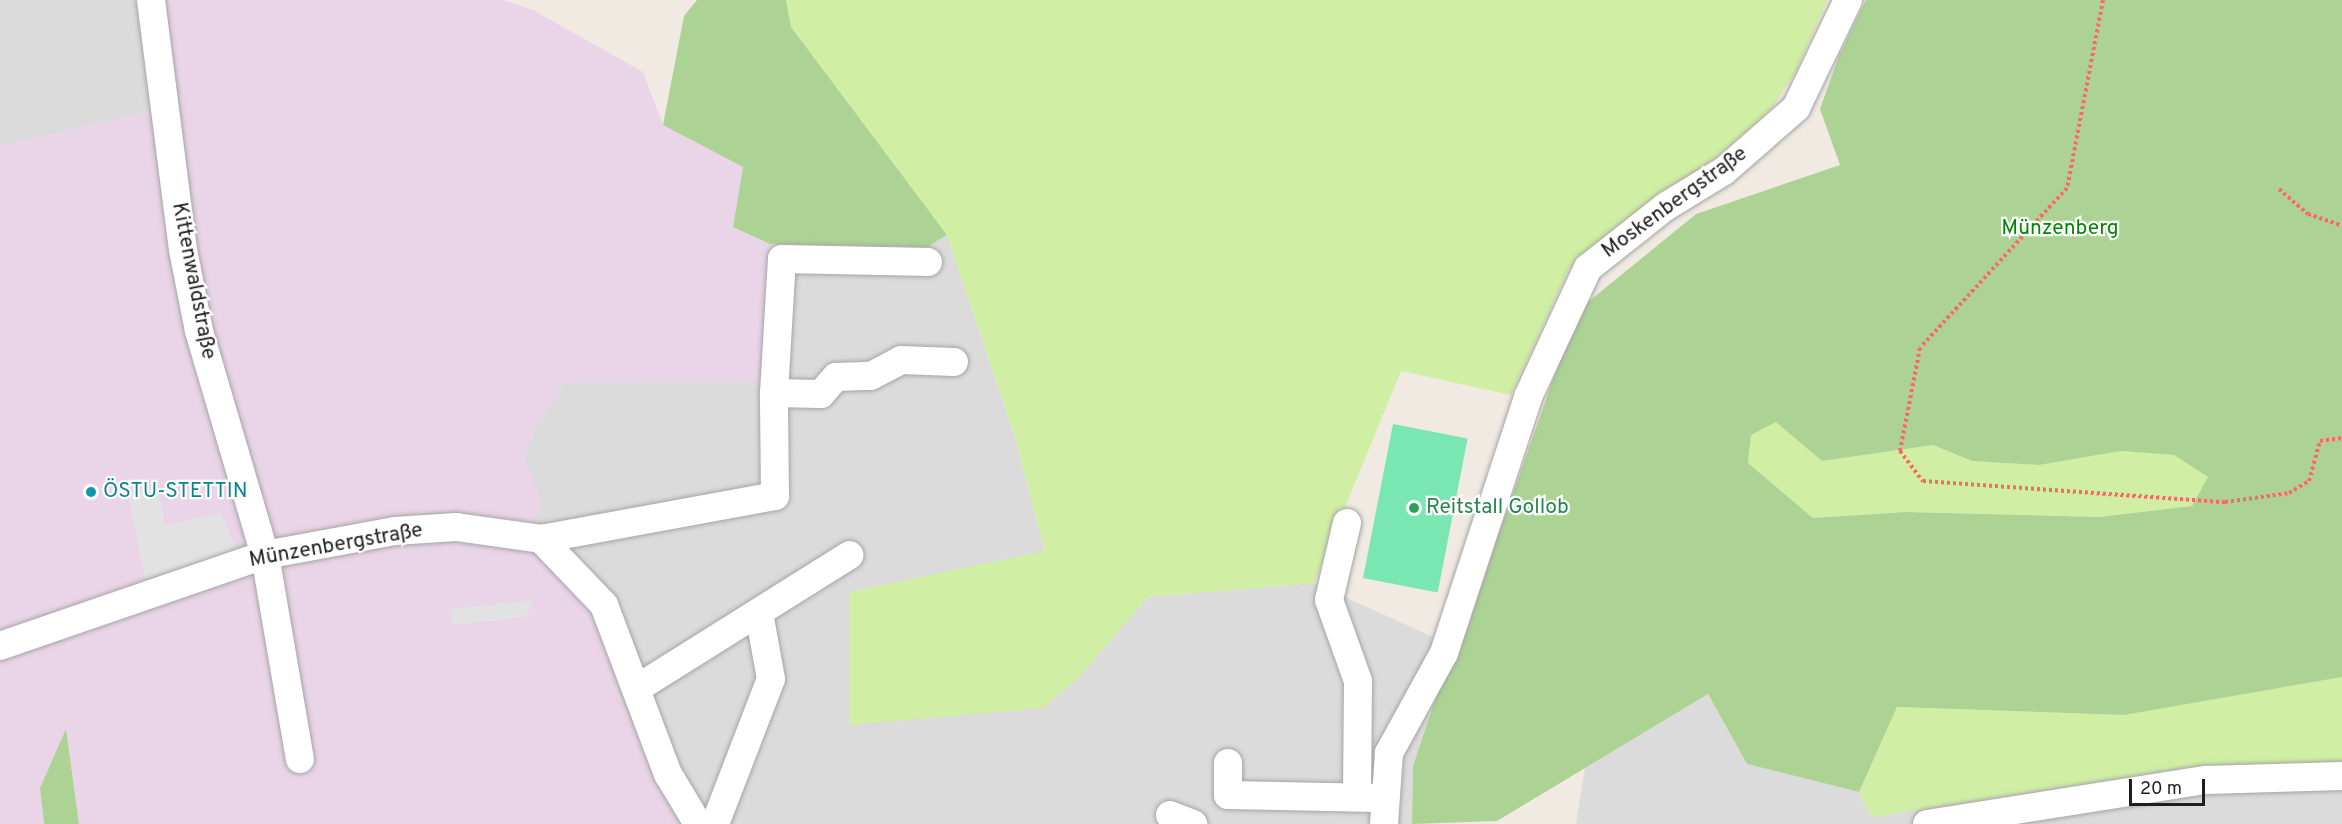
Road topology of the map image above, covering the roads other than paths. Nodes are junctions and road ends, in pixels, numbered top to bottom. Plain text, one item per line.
1 (151, 0) edge
2 (1848, 0) edge
3 (928, 262) dead end
4 (954, 362) dead end
5 (774, 393) junction
6 (1347, 523) dead end
7 (540, 540) junction
8 (265, 555) junction
9 (850, 555) dead end
10 (759, 613) junction
11 (0, 646) edge
12 (636, 689) junction
13 (300, 759) dead end
14 (1228, 763) dead end
15 (2342, 776) edge
16 (1375, 806) edge
17 (699, 824) edge
18 (715, 824) edge
19 (1927, 824) edge

1 - 8 street, Kittenwaldstraße
2 - 16 street, Moskenbergstraße
3 - 5 street, Münzenbergstraße
4 - 5 street
5 - 7 street, Münzenbergstraße
6 - 16 street
7 - 8 street, Münzenbergstraße
7 - 12 street
8 - 11 street, Münzenbergstraße
8 - 13 street, Kittenwaldstraße
9 - 10 street
10 - 12 street
10 - 18 street
12 - 17 street
14 - 16 street
15 - 19 street

